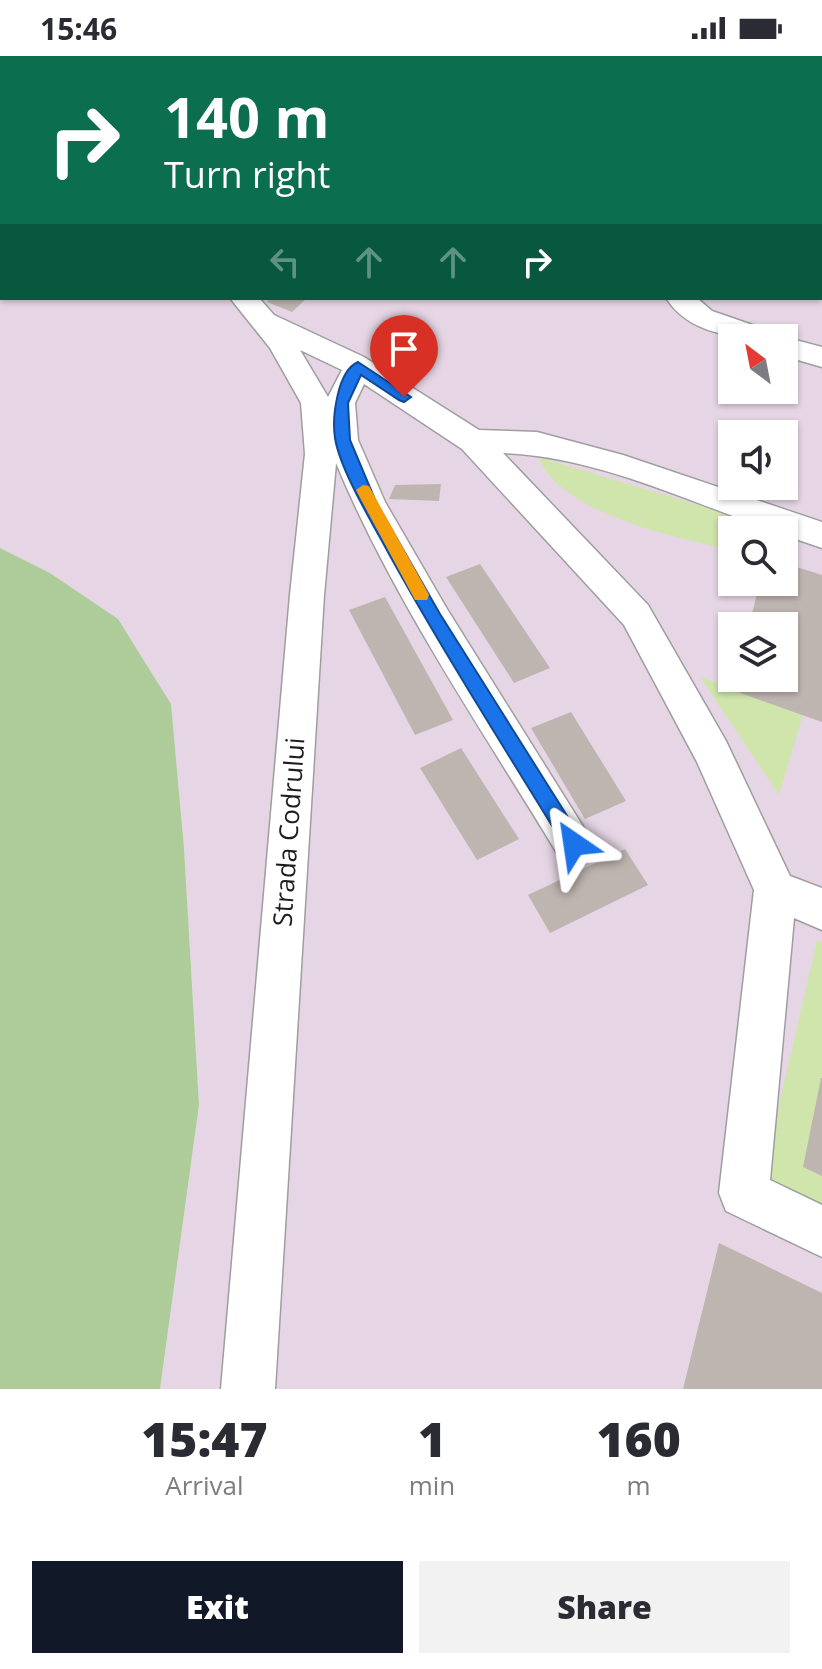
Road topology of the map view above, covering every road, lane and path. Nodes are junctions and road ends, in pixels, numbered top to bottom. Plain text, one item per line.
1 (682, 300) edge
2 (254, 310) edge
3 (721, 324) edge
4 (798, 350) edge
5 (822, 357) edge
6 (358, 367) junction
7 (473, 441) junction
8 (822, 535) edge
9 (574, 844) dead end
10 (775, 890) junction
11 (822, 909) edge
12 (822, 1232) edge
13 (248, 1389) edge

1 - 3 street
2 - 6 street
2 - 13 street, Strada Codrului
4 - 5 street
6 - 7 street
6 - 9 street
7 - 8 street
7 - 10 street
10 - 11 street
10 - 12 street

